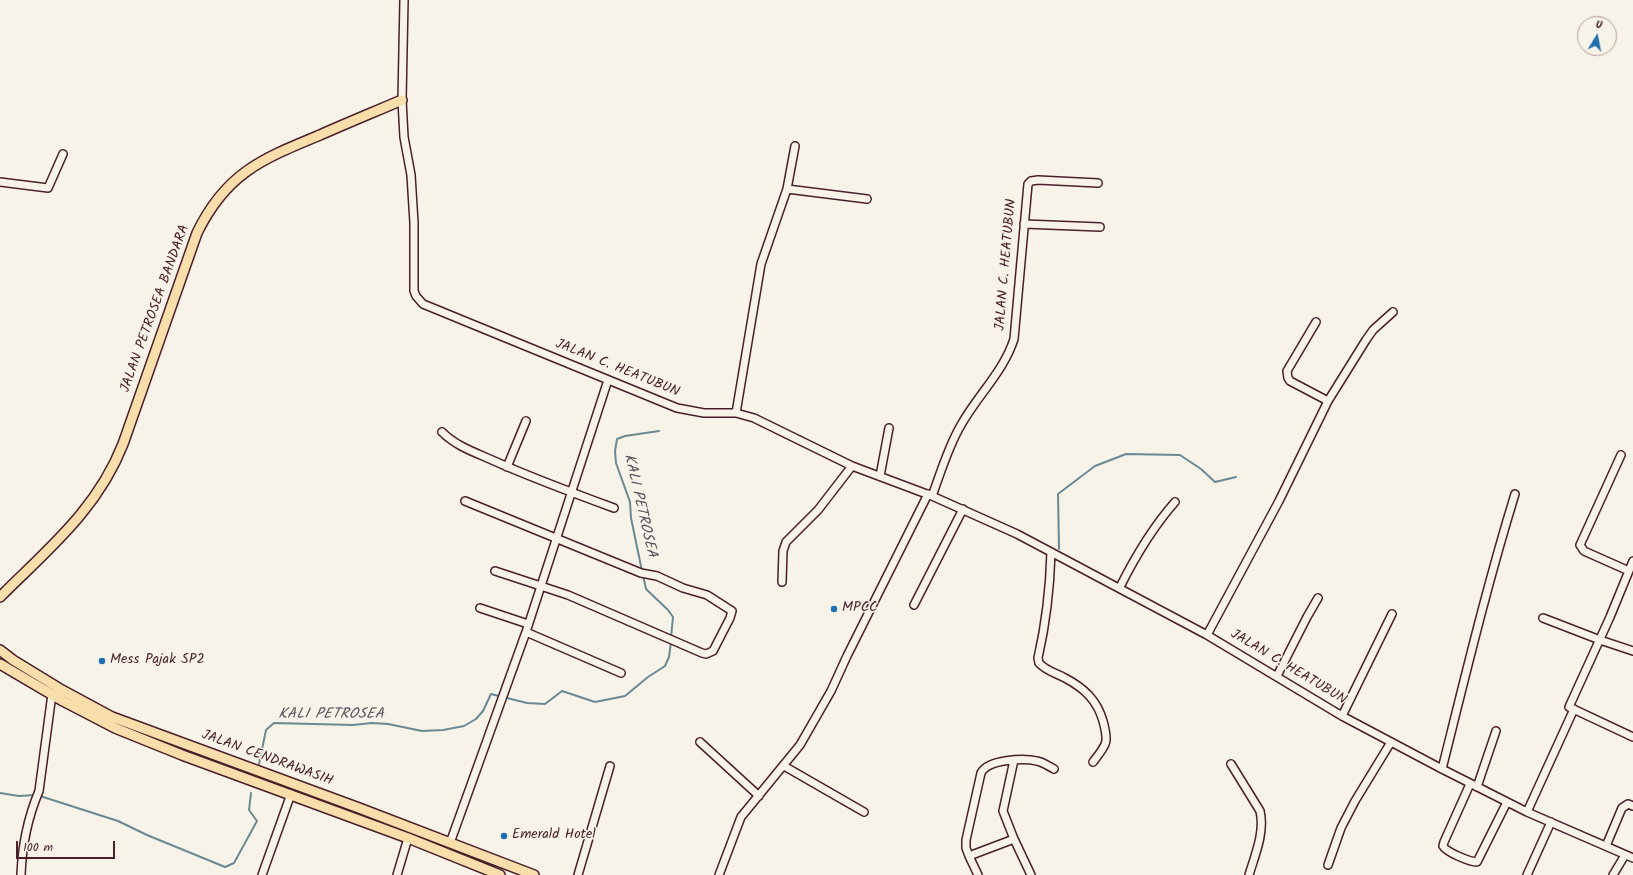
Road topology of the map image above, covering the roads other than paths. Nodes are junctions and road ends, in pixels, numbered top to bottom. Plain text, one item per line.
1 (404, 0) edge
2 (402, 100) junction
3 (795, 146) dead end
4 (63, 154) dead end
5 (0, 182) edge
6 (1098, 183) dead end
7 (787, 189) junction
8 (867, 199) dead end
9 (1024, 224) junction
10 (1100, 227) dead end
11 (1393, 312) dead end
12 (1316, 322) dead end
13 (608, 380) junction
14 (1328, 401) junction
15 (736, 413) junction
16 (526, 421) dead end
17 (889, 428) dead end
18 (442, 432) dead end
19 (1621, 455) dead end
20 (852, 466) junction
21 (507, 467) junction
22 (880, 476) junction
23 (572, 493) junction
24 (1515, 494) dead end
25 (930, 495) junction
26 (465, 500) dead end
27 (1175, 502) dead end
28 (614, 508) dead end
29 (963, 509) junction
30 (556, 538) junction
31 (1051, 552) junction
32 (1633, 561) edge
33 (495, 571) dead end
34 (1629, 571) junction
35 (782, 582) dead end
36 (541, 585) junction
37 (1120, 587) junction
38 (0, 597) edge
39 (1318, 598) dead end
40 (914, 605) dead end
41 (480, 608) dead end
42 (1392, 614) dead end
43 (1543, 618) dead end
44 (528, 624) junction
45 (526, 632) junction
46 (1207, 635) junction
47 (1600, 640) junction
48 (0, 650) edge
49 (1633, 651) edge
50 (0, 664) edge
51 (621, 673) dead end
52 (1277, 676) junction
53 (52, 694) junction
54 (1574, 710) junction
55 (1342, 716) junction
56 (1496, 731) dead end
57 (1633, 737) edge
58 (700, 742) dead end
59 (1391, 742) junction
60 (1014, 760) junction
61 (1093, 762) dead end
62 (1231, 764) dead end
63 (610, 766) dead end
64 (784, 766) junction
65 (1054, 769) dead end
66 (1442, 770) junction
67 (1474, 786) junction
68 (291, 794) junction
69 (759, 796) junction
70 (1507, 802) junction
71 (1633, 806) edge
72 (864, 812) dead end
73 (1527, 812) junction
74 (1551, 822) junction
75 (408, 838) junction
76 (1014, 839) junction
77 (450, 843) junction
78 (1606, 846) junction
79 (1625, 855) junction
80 (969, 856) junction
81 (1633, 858) edge
82 (1328, 865) dead end
83 (21, 875) edge
84 (262, 875) edge
85 (397, 875) edge
86 (500, 875) edge
87 (534, 875) edge
88 (578, 875) edge
89 (719, 875) edge
90 (978, 875) edge
91 (1031, 875) edge
92 (1249, 875) edge
93 (1527, 875) edge
94 (1613, 875) edge

1 - 2 street, JALAN C. HEATUBUN
2 - 13 street, JALAN C. HEATUBUN
2 - 38 main road, JALAN PETROSEA BANDARA
3 - 7 street
4 - 5 street
6 - 9 street, JALAN C. HEATUBUN
7 - 8 street
7 - 15 street
9 - 10 street
9 - 25 street, JALAN C. HEATUBUN
11 - 14 street
12 - 14 street
13 - 15 street, JALAN C. HEATUBUN
13 - 23 street
14 - 46 street
15 - 20 street, JALAN C. HEATUBUN
16 - 21 street
17 - 22 street
18 - 21 street
19 - 34 street
20 - 22 street, JALAN C. HEATUBUN
20 - 35 street
21 - 23 street
22 - 25 street, JALAN C. HEATUBUN
23 - 28 street
23 - 30 street
24 - 66 street
25 - 29 street, JALAN C. HEATUBUN
25 - 64 street
26 - 30 street
27 - 37 street
29 - 31 street, JALAN C. HEATUBUN
29 - 40 street
30 - 36 street
30 - 36 street
31 - 37 street, JALAN C. HEATUBUN
31 - 61 street
32 - 34 street
33 - 36 street
34 - 47 street
36 - 44 street
37 - 46 street, JALAN C. HEATUBUN
39 - 52 street
41 - 44 street
42 - 55 street
43 - 47 street
44 - 45 street
45 - 51 street
45 - 77 street
46 - 52 street, JALAN C. HEATUBUN
47 - 49 street
47 - 54 street
48 - 77 main road, JALAN CENDRAWASIH
50 - 53 main road, JALAN CENDRAWASIH
52 - 55 street, JALAN C. HEATUBUN
53 - 68 main road, JALAN CENDRAWASIH
53 - 83 street
54 - 57 street
54 - 73 street
55 - 59 street, JALAN C. HEATUBUN
56 - 67 street
58 - 69 street
59 - 66 street, JALAN C. HEATUBUN
59 - 82 street
60 - 65 street
60 - 76 street
60 - 80 street
62 - 92 street
63 - 88 street
64 - 69 street
64 - 72 street
66 - 67 street, JALAN C. HEATUBUN
67 - 70 street, JALAN C. HEATUBUN
67 - 70 street
68 - 75 main road, JALAN CENDRAWASIH
68 - 84 street
69 - 89 street
70 - 73 street, JALAN C. HEATUBUN
71 - 78 street
73 - 74 street, JALAN C. HEATUBUN
74 - 78 street, JALAN C. HEATUBUN
74 - 93 street
75 - 85 street
75 - 86 main road, JALAN CENDRAWASIH
76 - 80 street
76 - 91 street
77 - 87 main road, JALAN CENDRAWASIH
78 - 79 street, JALAN C. HEATUBUN
79 - 81 street, JALAN C. HEATUBUN
79 - 94 street
80 - 90 street

